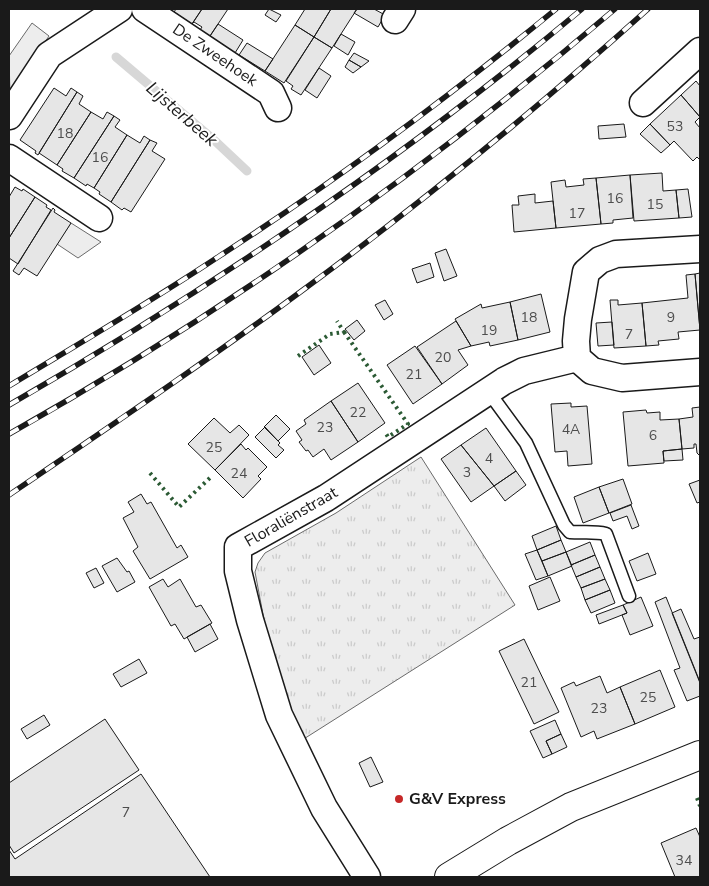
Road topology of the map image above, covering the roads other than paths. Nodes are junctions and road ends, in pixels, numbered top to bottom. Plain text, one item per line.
1 (119, 9) edge
2 (145, 9) edge
3 (700, 51) edge
4 (643, 103) dead end
5 (278, 108) dead end
6 (9, 116) edge
7 (9, 158) edge
8 (99, 218) dead end
9 (700, 249) edge
10 (577, 358) junction
11 (700, 372) edge
12 (488, 391) junction
13 (629, 596) dead end
14 (700, 755) edge
15 (367, 877) edge
16 (449, 877) edge

1 - 6 street
2 - 5 street, De Zweehoek
3 - 4 street
7 - 8 street
9 - 10 street
10 - 11 street
10 - 12 street, Floraliënstraat
12 - 13 lane
12 - 15 street, Floraliënstraat
14 - 16 main road

